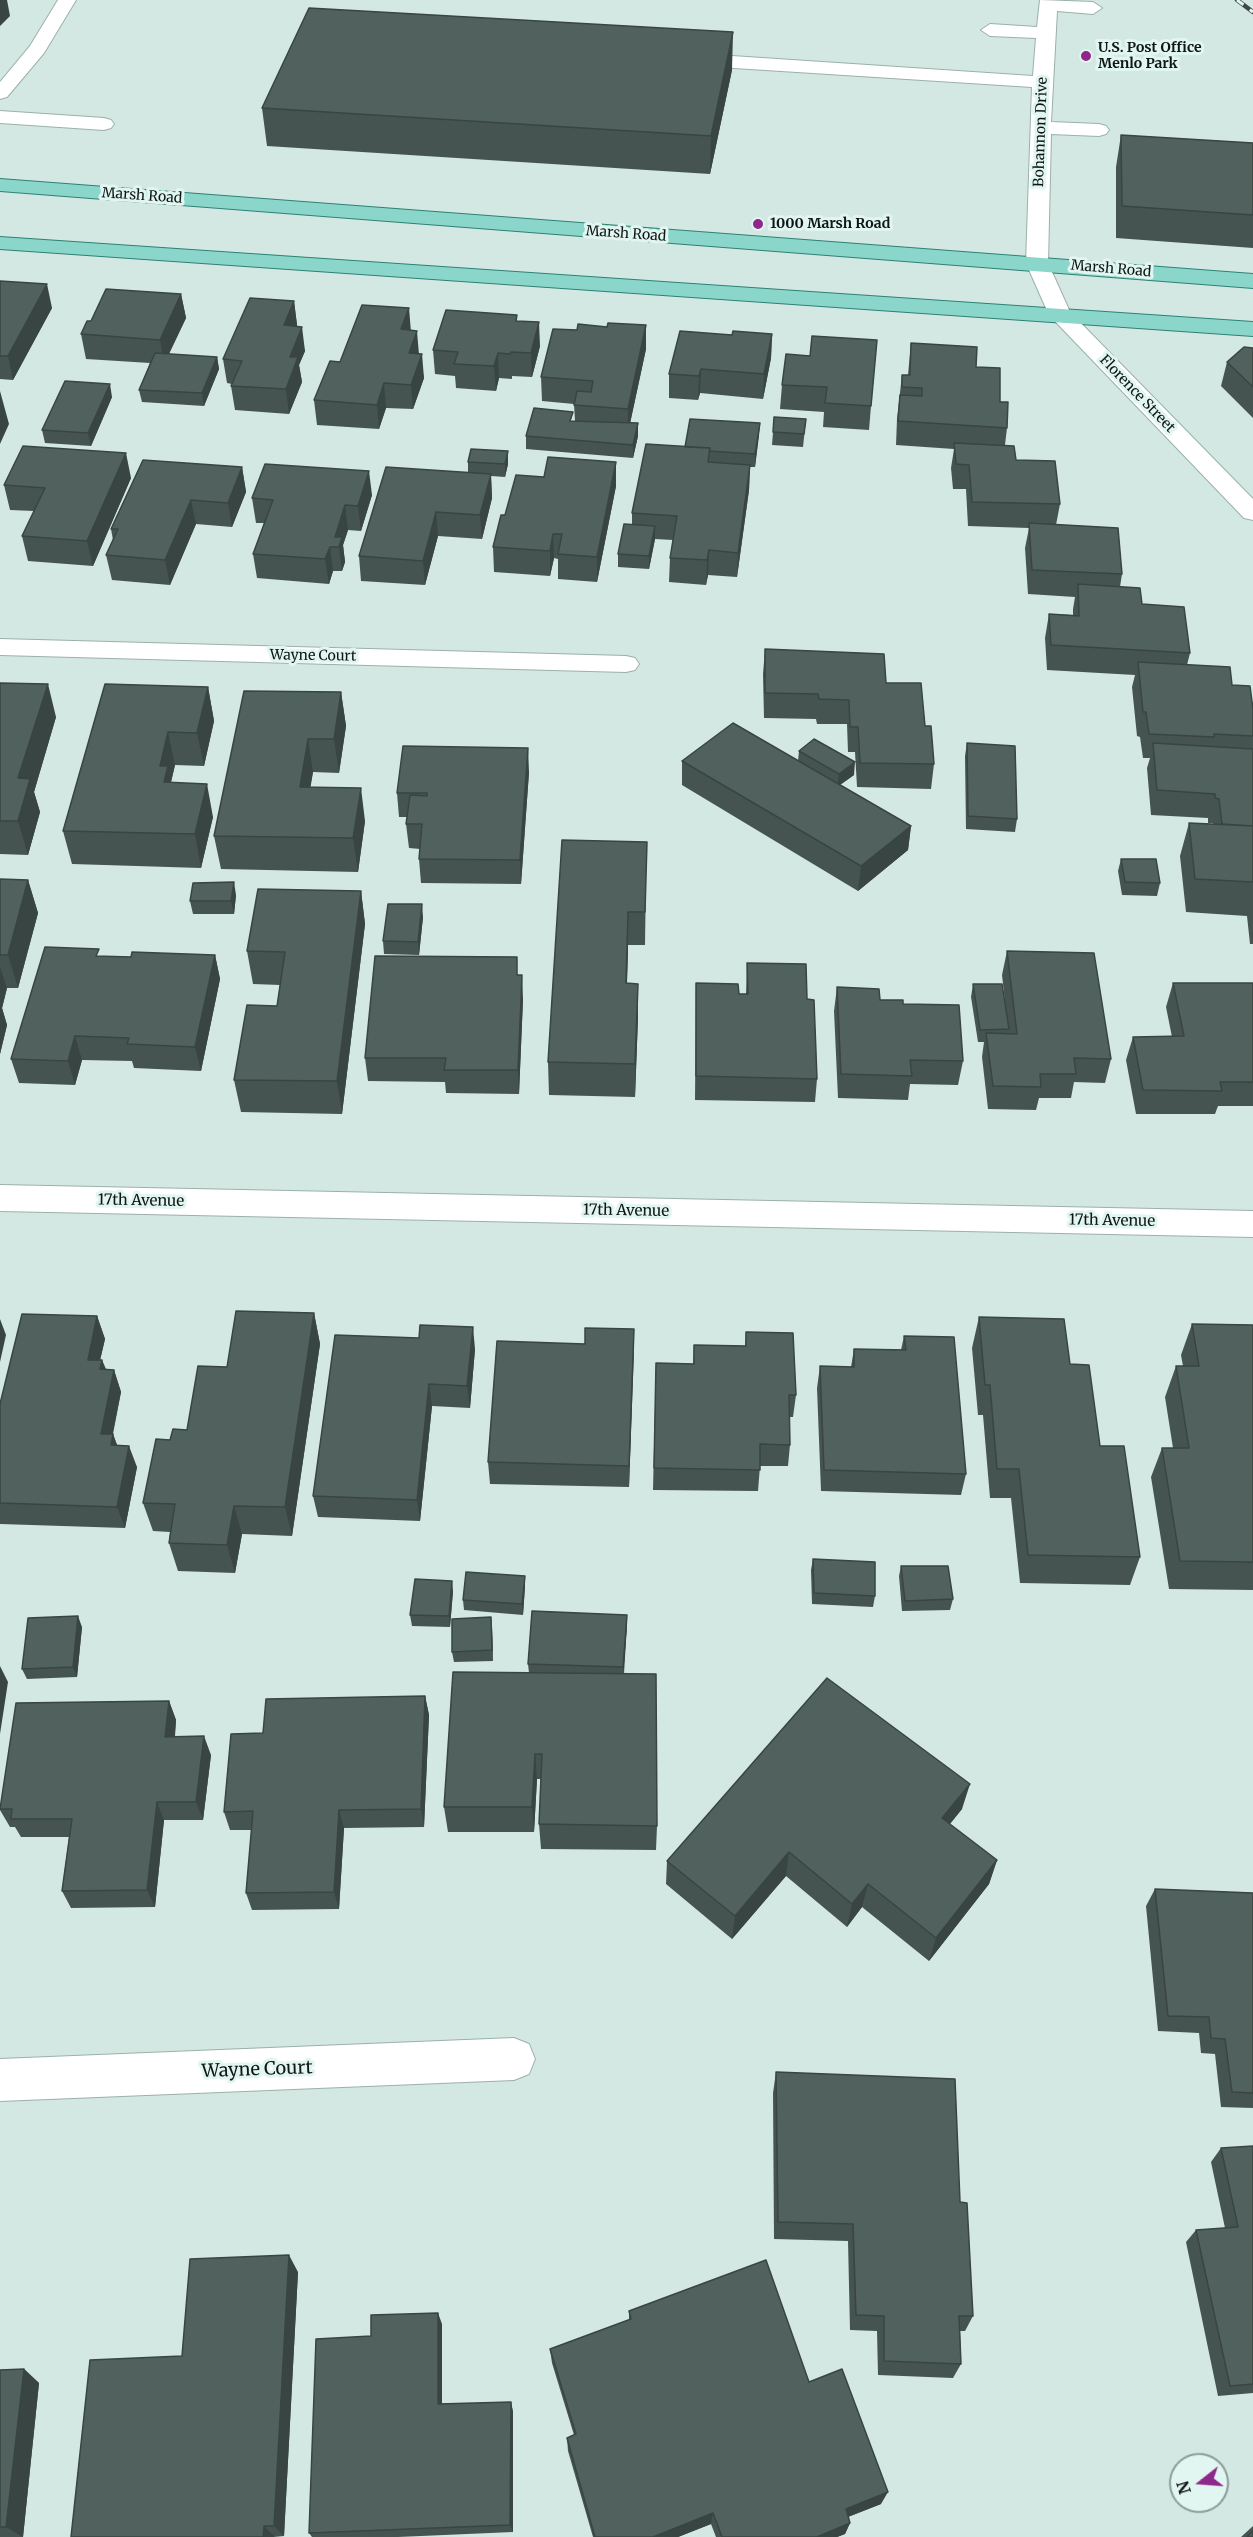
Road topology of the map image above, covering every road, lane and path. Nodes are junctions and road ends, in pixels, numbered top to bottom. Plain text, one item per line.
1 (67, 0) edge
2 (1048, 3) edge
3 (1093, 8) dead end
4 (990, 30) dead end
5 (1046, 33) junction
6 (674, 58) edge
7 (1042, 82) junction
8 (0, 93) edge
9 (0, 117) edge
10 (104, 124) dead end
11 (1041, 128) junction
12 (1099, 130) dead end
13 (0, 185) edge
14 (0, 243) edge
15 (1037, 263) junction
16 (1253, 281) edge
17 (1060, 315) junction
18 (1253, 329) edge
19 (1253, 513) edge
20 (0, 647) edge
21 (626, 664) dead end
22 (0, 1198) edge
23 (1253, 1224) edge
24 (514, 2059) dead end
25 (0, 2080) edge

1 - 8 street
2 - 3 street
2 - 5 street, Bohannon Drive
4 - 5 street
5 - 7 street, Bohannon Drive
6 - 7 street
7 - 11 street, Bohannon Drive
9 - 10 street
11 - 12 street
11 - 15 street, Bohannon Drive
13 - 15 main road, Marsh Road
14 - 17 main road
15 - 16 main road, Marsh Road
15 - 17 street, Florence Street
17 - 18 main road
17 - 19 street, Florence Street
20 - 21 street, Wayne Court
22 - 23 street, 17th Avenue
24 - 25 street, Wayne Court

